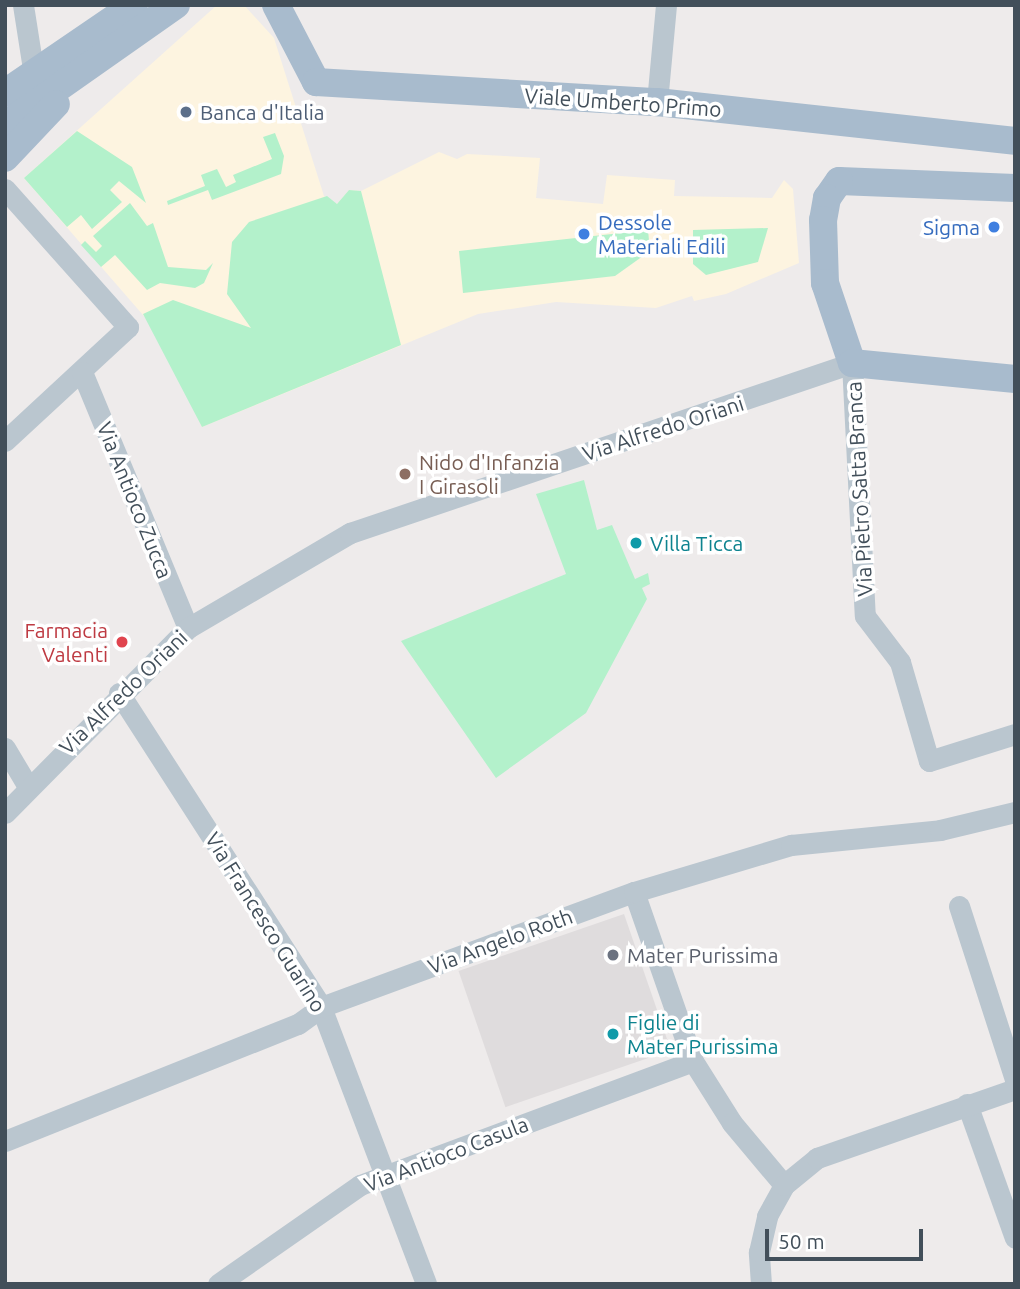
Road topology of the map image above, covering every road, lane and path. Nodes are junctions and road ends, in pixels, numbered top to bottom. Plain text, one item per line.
1 (23, 5) edge
2 (134, 5) edge
3 (176, 5) edge
4 (276, 5) edge
5 (666, 5) edge
6 (84, 74) junction
7 (34, 75) junction
8 (5, 93) edge
9 (657, 102) junction
10 (5, 125) edge
11 (1015, 141) edge
12 (5, 158) edge
13 (1015, 188) edge
14 (5, 189) edge
15 (852, 363) junction
16 (82, 372) junction
17 (1015, 379) edge
18 (5, 441) edge
19 (188, 628) junction
20 (119, 694) junction
21 (1015, 734) edge
22 (5, 748) edge
23 (27, 785) junction
24 (1015, 812) edge
25 (5, 813) edge
26 (634, 892) junction
27 (959, 906) dead end
28 (321, 1007) junction
29 (693, 1060) junction
30 (1015, 1079) edge
31 (1015, 1089) edge
32 (967, 1104) junction
33 (5, 1141) edge
34 (388, 1177) junction
35 (784, 1185) junction
36 (1015, 1238) edge
37 (218, 1284) edge
38 (426, 1284) edge
39 (761, 1284) edge

1 - 7 street
2 - 7 main road
3 - 6 main road
4 - 9 main road, Viale Umberto Primo
5 - 9 street
6 - 10 main road
6 - 12 main road
7 - 8 main road
9 - 11 main road, Viale Umberto Primo
13 - 15 main road
14 - 16 street
15 - 17 main road
15 - 19 street, Via Alfredo Oriani
15 - 21 street, Via Pietro Satta Branca
16 - 18 street
16 - 19 street, Via Antioco Zucca
19 - 20 street, Via Alfredo Oriani
20 - 23 street, Via Alfredo Oriani
20 - 28 street, Via Francesco Guarino
22 - 23 street
23 - 25 street, Via Alfredo Oriani
24 - 26 street, Via Angelo Roth
26 - 28 street, Via Angelo Roth
26 - 29 street
27 - 30 street
28 - 33 street, Via Angelo Roth
28 - 34 street, Via Francesco Guarino
29 - 34 street, Via Antioco Casula
29 - 35 street
31 - 32 street
32 - 35 street
32 - 36 street
34 - 37 street, Via Antioco Casula
34 - 38 street, Via Francesco Guarino
35 - 39 street

